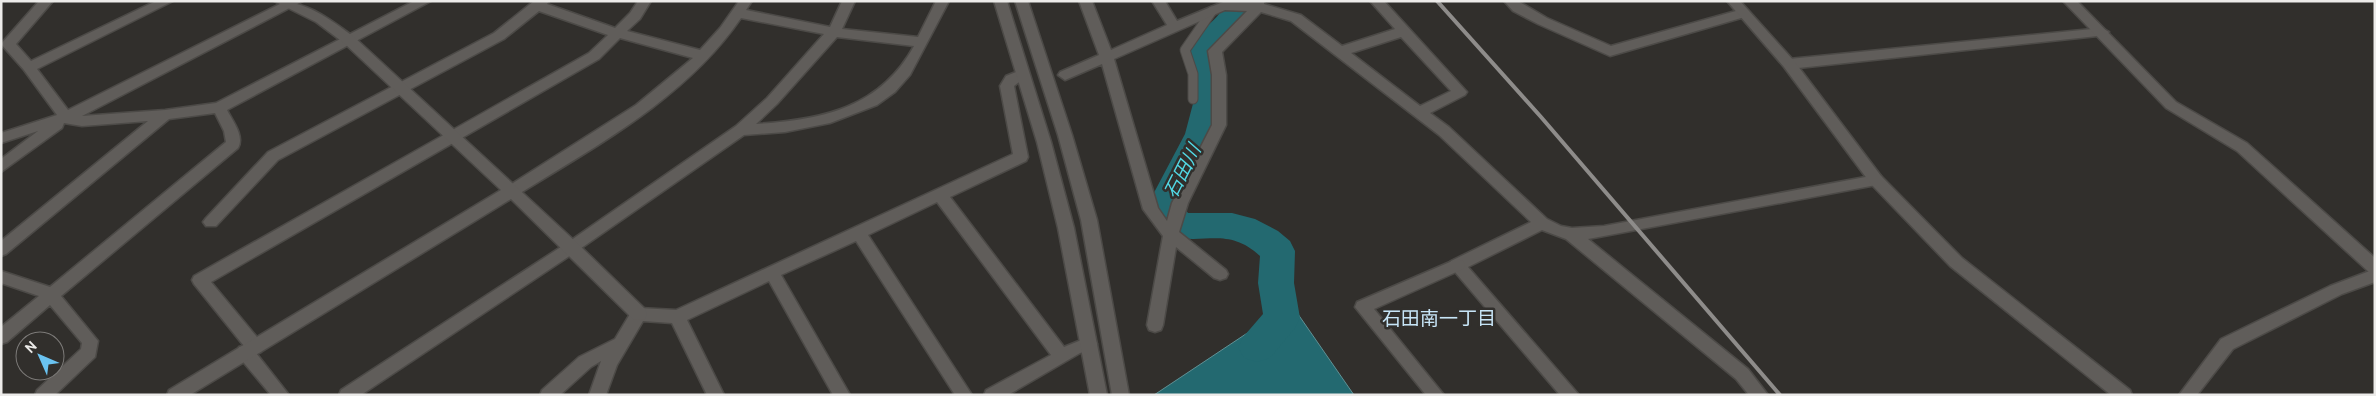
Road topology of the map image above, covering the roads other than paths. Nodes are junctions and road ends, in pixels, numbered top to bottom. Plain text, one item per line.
1 (47, 1) edge
2 (167, 1) edge
3 (425, 1) edge
4 (645, 1) edge
5 (849, 1) edge
6 (943, 1) edge
7 (1000, 1) edge
8 (1022, 1) edge
9 (1085, 1) edge
10 (1158, 1) edge
11 (1376, 1) edge
12 (1510, 1) edge
13 (1733, 1) edge
14 (2069, 1) edge
15 (288, 3) edge
16 (541, 4) edge
17 (1258, 4) edge
18 (1220, 6) edge
19 (742, 7) edge
20 (1743, 13) junction
21 (1174, 28) junction
22 (1404, 31) junction
23 (834, 32) junction
24 (2102, 32) junction
25 (617, 33) junction
26 (349, 40) junction
27 (922, 42) junction
28 (1340, 52) junction
29 (704, 56) junction
30 (1107, 58) junction
31 (1789, 64) junction
32 (29, 67) junction
33 (1022, 75) junction
34 (1065, 75) dead end
35 (399, 88) junction
36 (1193, 99) dead end
37 (219, 108) junction
38 (1420, 112) junction
39 (164, 115) junction
40 (66, 117) junction
41 (741, 130) junction
42 (453, 136) junction
43 (1, 138) edge
44 (1, 167) edge
45 (1876, 180) junction
46 (512, 191) junction
47 (940, 195) junction
48 (211, 222) dead end
49 (1542, 223) junction
50 (859, 233) junction
51 (1171, 234) junction
52 (1572, 235) junction
53 (572, 247) junction
54 (1, 250) edge
55 (1457, 265) junction
56 (2375, 268) edge
57 (772, 273) junction
58 (1220, 274) dead end
59 (2375, 275) edge
60 (1, 277) edge
61 (50, 294) junction
62 (639, 314) junction
63 (677, 317) junction
64 (1154, 325) dead end
65 (1, 336) edge
66 (624, 342) junction
67 (1089, 344) junction
68 (250, 350) junction
69 (1062, 357) junction
70 (43, 395) edge
71 (175, 395) edge
72 (281, 395) edge
73 (347, 395) edge
74 (548, 395) edge
75 (597, 395) edge
76 (716, 395) edge
77 (842, 395) edge
78 (964, 395) edge
79 (992, 395) edge
80 (1100, 395) edge
81 (1121, 395) edge
82 (1436, 395) edge
83 (1571, 395) edge
84 (1760, 395) edge
85 (2124, 395) edge
86 (2188, 395) edge

1 - 32 street
2 - 32 street
3 - 26 street
4 - 25 street
5 - 23 street
6 - 27 street
7 - 33 street
8 - 81 street
9 - 30 street
10 - 21 street
11 - 22 street
12 - 20 street
13 - 20 street
14 - 24 street
15 - 26 street
15 - 40 street
16 - 25 street
16 - 35 street
17 - 18 street
17 - 28 street
17 - 51 street
18 - 21 street
18 - 36 lane
19 - 23 street
19 - 29 street
20 - 31 street
21 - 30 street
22 - 28 street
22 - 38 street
23 - 27 street
23 - 41 street
24 - 31 street
24 - 56 street
25 - 29 street
25 - 42 street
26 - 35 street
26 - 37 street
27 - 41 street
28 - 38 street
29 - 46 street
30 - 34 street
30 - 51 street
31 - 45 street
32 - 40 street
33 - 47 street
33 - 67 street
35 - 42 street
35 - 48 street
37 - 39 street
37 - 61 street
38 - 49 street
39 - 40 street
39 - 54 street
40 - 43 street
40 - 44 street
41 - 53 street
42 - 46 street
42 - 68 street
45 - 52 street
45 - 85 street
46 - 53 street
46 - 68 street
47 - 50 street
47 - 69 street
49 - 52 street
49 - 55 street
50 - 57 street
50 - 78 street
51 - 58 street
51 - 64 street
52 - 84 street
53 - 62 street
53 - 73 street
55 - 82 street
55 - 83 street
57 - 63 street
57 - 77 street
59 - 86 street
60 - 61 street
61 - 65 street
61 - 70 street
62 - 63 street
62 - 66 street
63 - 76 street
66 - 74 street
66 - 75 street
67 - 69 street
67 - 80 street
68 - 71 street
68 - 72 street
69 - 79 street

